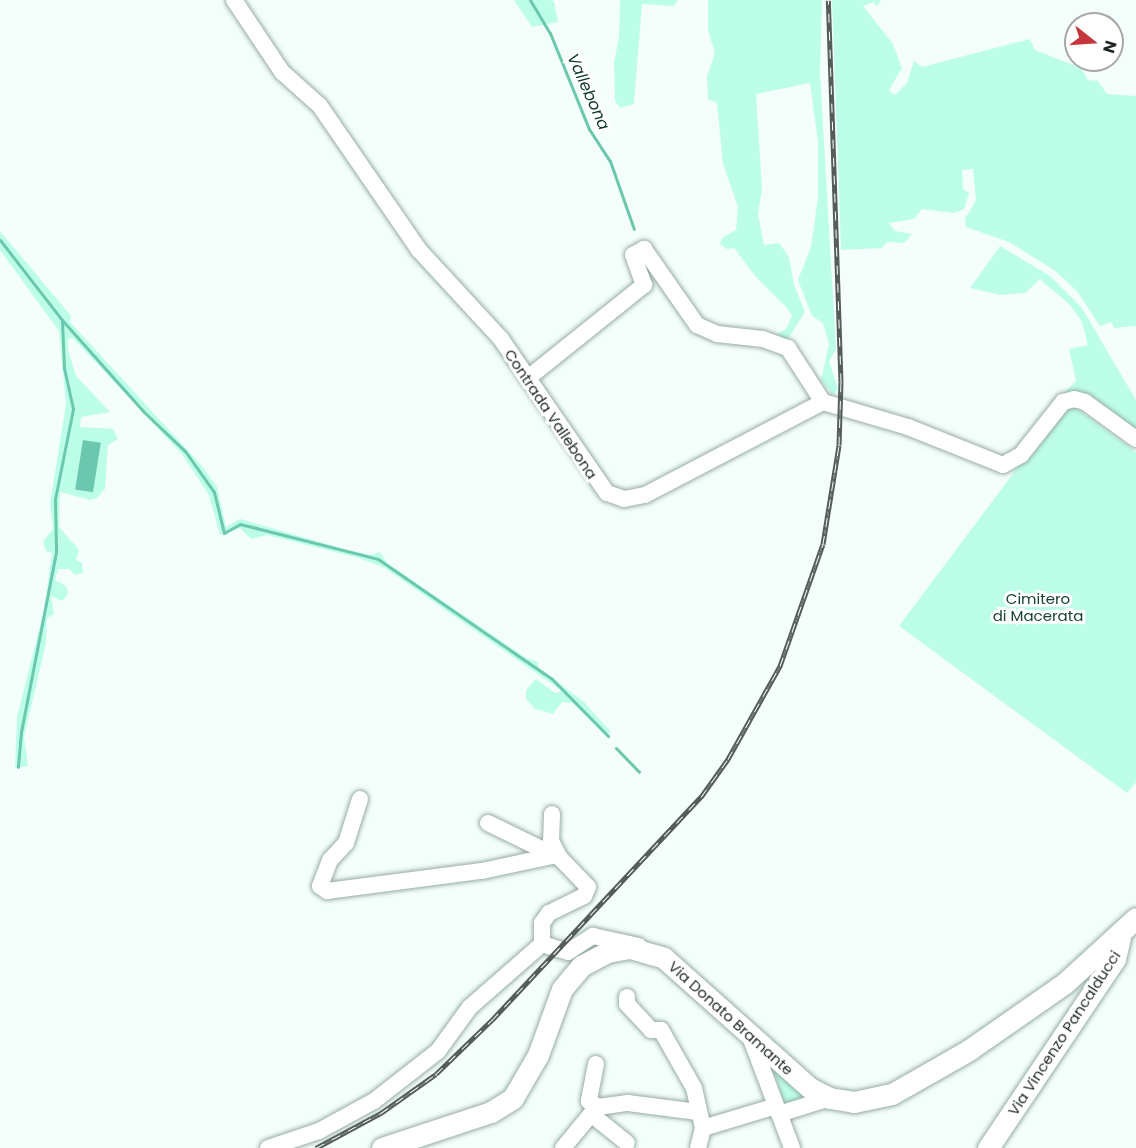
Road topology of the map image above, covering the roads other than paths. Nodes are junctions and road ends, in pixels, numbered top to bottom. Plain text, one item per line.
1 (234, 0) edge
2 (528, 378) junction
3 (823, 402) junction
4 (1136, 440) edge
5 (360, 799) dead end
6 (552, 814) dead end
7 (488, 823) dead end
8 (556, 857) junction
9 (1136, 918) edge
10 (1120, 936) junction
11 (542, 944) junction
12 (650, 952) junction
13 (627, 997) dead end
14 (749, 1034) junction
15 (596, 1064) dead end
16 (830, 1098) junction
17 (778, 1110) junction
18 (697, 1112) junction
19 (703, 1128) junction
20 (627, 1143) dead end
21 (268, 1148) edge
22 (382, 1148) edge
23 (563, 1148) edge
24 (698, 1148) edge
25 (792, 1148) edge
26 (988, 1148) edge

1 - 2 street, Contrada Vallebona
2 - 3 street, Contrada Vallebona
2 - 3 street
3 - 4 street
5 - 8 street
6 - 8 street
7 - 8 street
8 - 11 street
9 - 10 main road, Via Vincenzo Pancalducci
10 - 16 main road, Via Donato Bramante
10 - 26 main road, Via Vincenzo Pancalducci
11 - 12 street
11 - 21 street
12 - 14 main road, Via Donato Bramante
12 - 22 main road, Via Donato Bramante
13 - 18 street
14 - 16 main road, Via Donato Bramante
14 - 17 street
15 - 18 street
16 - 17 street
17 - 19 street
17 - 25 street
18 - 19 street
19 - 24 street
20 - 23 street

